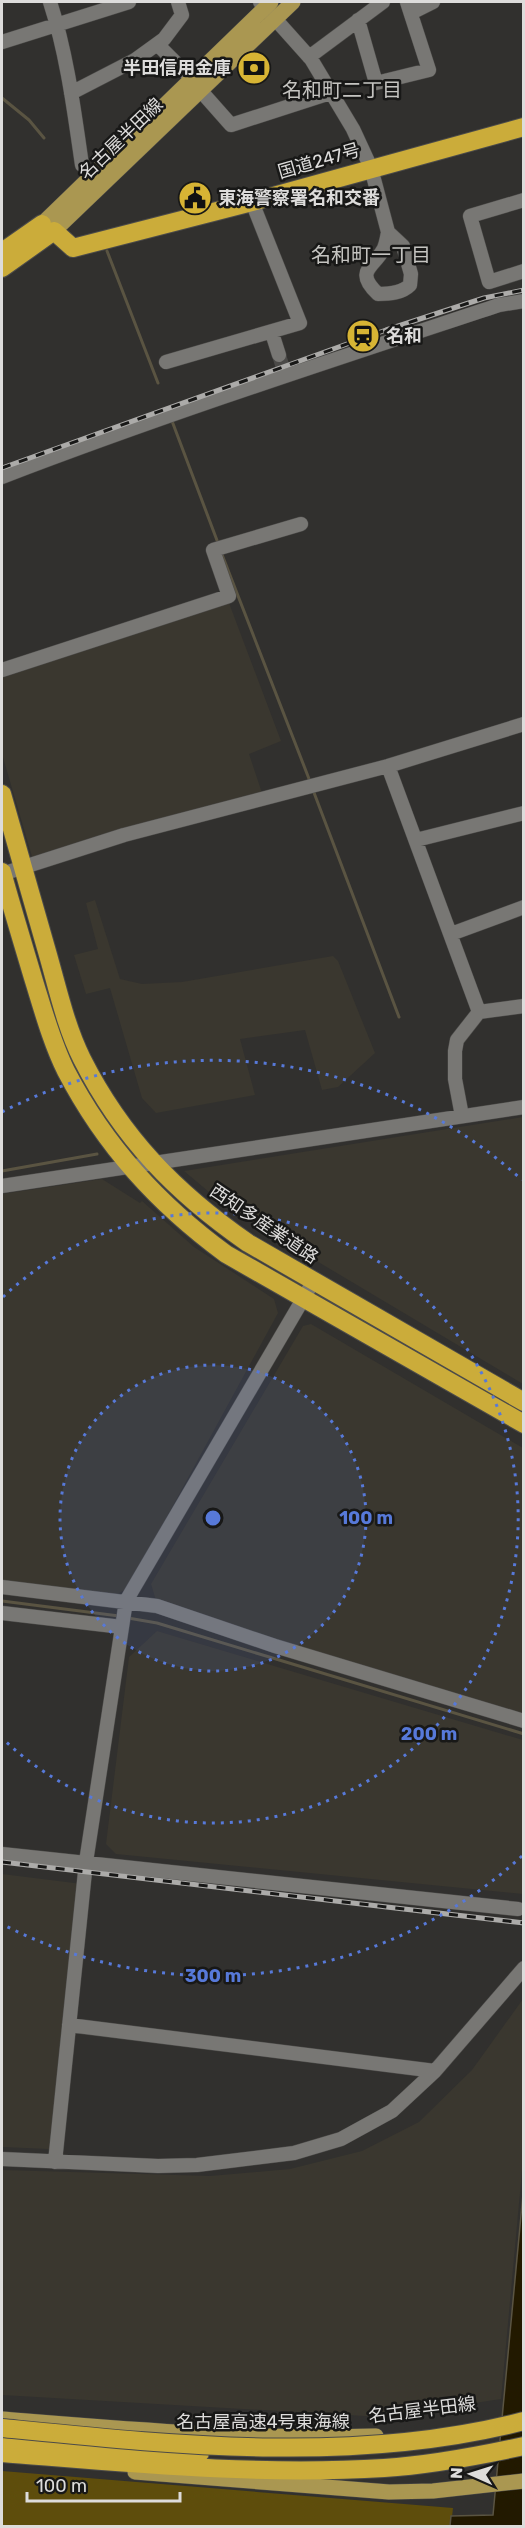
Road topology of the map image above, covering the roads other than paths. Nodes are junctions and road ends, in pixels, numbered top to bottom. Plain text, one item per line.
1 (51, 2) edge
2 (178, 2) edge
3 (293, 2) edge
4 (383, 2) edge
5 (433, 2) edge
6 (121, 3) edge
7 (268, 7) edge
8 (409, 7) edge
9 (358, 20) junction
10 (54, 26) junction
11 (2, 42) edge
12 (157, 44) junction
13 (309, 57) junction
14 (196, 84) junction
15 (333, 92) junction
16 (71, 93) junction
17 (524, 127) edge
18 (82, 165) dead end
19 (370, 168) junction
20 (524, 200) edge
21 (252, 202) junction
22 (48, 227) junction
23 (388, 232) dead end
24 (2, 252) edge
25 (2, 268) edge
26 (524, 271) edge
27 (524, 301) edge
28 (272, 333) junction
29 (279, 355) tunnel mouth
30 (166, 362) dead end
31 (2, 477) edge
32 (301, 524) dead end
33 (2, 670) edge
34 (524, 724) edge
35 (388, 766) junction
36 (2, 794) edge
37 (524, 813) edge
38 (416, 840) junction
39 (23, 867) junction
40 (2, 873) edge
41 (524, 907) edge
42 (451, 934) junction
43 (524, 1006) edge
44 (478, 1012) junction
45 (524, 1107) edge
46 (462, 1116) junction
47 (153, 1164) junction
48 (129, 1167) junction
49 (2, 1186) edge
50 (313, 1282) junction
51 (303, 1299) junction
52 (524, 1402) edge
53 (524, 1425) edge
54 (2, 1587) edge
55 (126, 1601) junction
56 (2, 1612) edge
57 (122, 1627) junction
58 (524, 1721) edge
59 (2, 1854) edge
60 (86, 1862) junction
61 (518, 1909) dead end
62 (524, 1968) edge
63 (69, 2025) junction
64 (435, 2071) junction
65 (2, 2159) edge
66 (55, 2162) junction
67 (524, 2413) edge
68 (2, 2419) edge
69 (524, 2421) edge
70 (2, 2428) edge
71 (420, 2433) junction
72 (524, 2433) edge
73 (2, 2439) edge
74 (524, 2446) edge
75 (2, 2453) edge
76 (2, 2461) edge
77 (140, 2464) junction
78 (524, 2481) edge

1 - 10 street
2 - 12 street
3 - 7 main road, 名古屋半田線
4 - 9 street
5 - 8 street
6 - 10 street
7 - 13 street
7 - 14 main road, 名古屋半田線
8 - 9 street
9 - 13 street
10 - 11 street
10 - 16 street
12 - 14 street
12 - 16 street
13 - 15 street
14 - 15 street
14 - 22 main road, 名古屋半田線
15 - 19 street
16 - 18 street
17 - 19 highway, 国道247号
19 - 21 highway, 国道247号
19 - 23 street
20 - 26 street
21 - 22 highway, 国道247号
21 - 28 street
22 - 24 highway
22 - 25 highway
27 - 31 street
28 - 29 street
28 - 30 street
32 - 33 street
34 - 35 street
35 - 38 street
35 - 39 street
36 - 39 highway, 西知多産業道路
37 - 38 street
38 - 42 street
39 - 40 street
39 - 47 highway, 西知多産業道路
40 - 48 highway
41 - 42 street
42 - 44 street
43 - 44 street
44 - 46 street
45 - 46 street
46 - 47 street
47 - 48 street
47 - 50 highway, 西知多産業道路
48 - 49 street
48 - 51 highway
50 - 51 street
50 - 52 highway, 西知多産業道路
51 - 53 highway
51 - 55 street
54 - 55 street
55 - 57 street
55 - 58 street
56 - 57 street
57 - 60 street
59 - 60 street
60 - 61 street
60 - 63 street
62 - 64 street
63 - 64 street
63 - 66 street
64 - 66 street
65 - 66 street
67 - 71 main road, 名古屋半田線
68 - 71 main road, 名古屋半田線
69 - 70 highway, 名古屋高速4号東海線, bridge
71 - 73 highway, bridge
72 - 77 highway
74 - 77 highway
75 - 77 highway
76 - 78 main road

